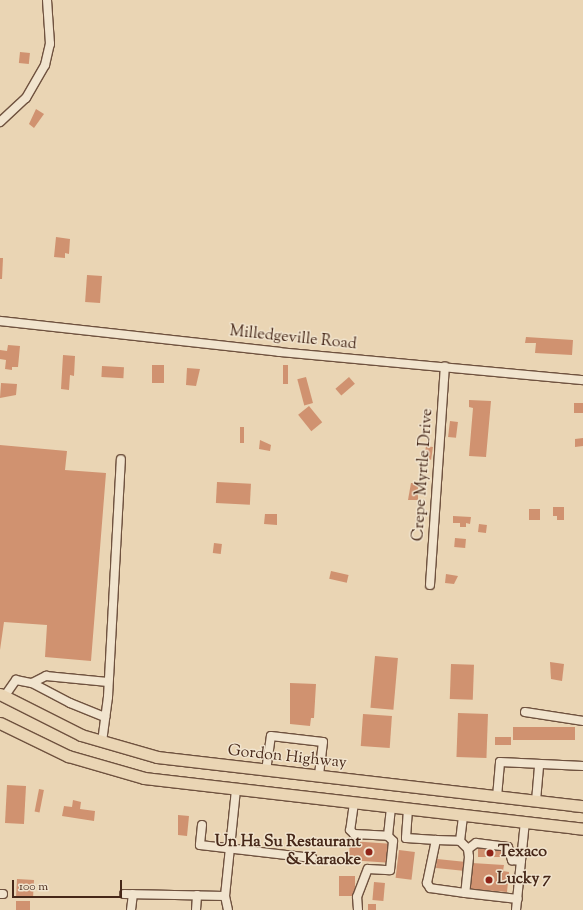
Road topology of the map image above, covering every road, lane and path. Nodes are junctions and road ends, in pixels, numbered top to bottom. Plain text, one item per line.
1 (47, 0) edge
2 (0, 122) edge
3 (0, 321) edge
4 (445, 367) junction
5 (583, 380) edge
6 (121, 459) dead end
7 (430, 585) dead end
8 (108, 682) junction
9 (32, 683) junction
10 (2, 696) edge
11 (525, 712) dead end
12 (105, 717) junction
13 (583, 721) edge
14 (0, 723) edge
15 (102, 742) junction
16 (539, 764) junction
17 (583, 766) edge
18 (266, 772) junction
19 (319, 777) junction
20 (236, 790) junction
21 (497, 797) junction
22 (536, 801) junction
23 (354, 803) junction
24 (583, 806) edge
25 (391, 807) junction
26 (408, 809) junction
27 (463, 815) junction
28 (525, 822) junction
29 (202, 825) dead end
30 (583, 829) edge
31 (388, 836) junction
32 (436, 840) junction
33 (460, 841) junction
34 (230, 848) junction
35 (468, 849) junction
36 (312, 858) dead end
37 (521, 861) junction
38 (465, 893) junction
39 (124, 894) dead end
40 (133, 894) junction
41 (197, 895) junction
42 (225, 896) junction
43 (518, 899) junction
44 (131, 910) edge
45 (196, 910) edge
46 (228, 910) edge
47 (358, 910) edge
48 (516, 910) edge

1 - 2 street
3 - 4 street, Milledgeville Road
4 - 5 street, Milledgeville Road
4 - 7 street, Crepe Myrtle Drive
6 - 8 street
8 - 9 street
8 - 12 street
9 - 10 street
9 - 12 street
10 - 15 highway, Gordon Highway
11 - 13 street
12 - 15 street
14 - 20 highway
15 - 18 highway, Gordon Highway
16 - 17 street
16 - 21 street
16 - 22 street
18 - 19 highway, Gordon Highway
18 - 19 street
19 - 21 highway, Gordon Highway
20 - 23 highway
20 - 34 street
21 - 22 highway, Gordon Highway
22 - 24 highway, Gordon Highway
23 - 25 highway
23 - 31 street
25 - 26 highway
25 - 31 street
26 - 27 highway
26 - 32 street
27 - 28 highway
27 - 33 street
28 - 30 highway
28 - 37 street
29 - 34 street
31 - 47 street
32 - 33 street
32 - 38 street
33 - 35 street
34 - 36 street
34 - 42 street
35 - 37 street
35 - 38 street
37 - 43 street
38 - 43 street
39 - 40 street
40 - 41 street
40 - 44 street
41 - 42 street
41 - 45 street
42 - 46 street
43 - 48 street

